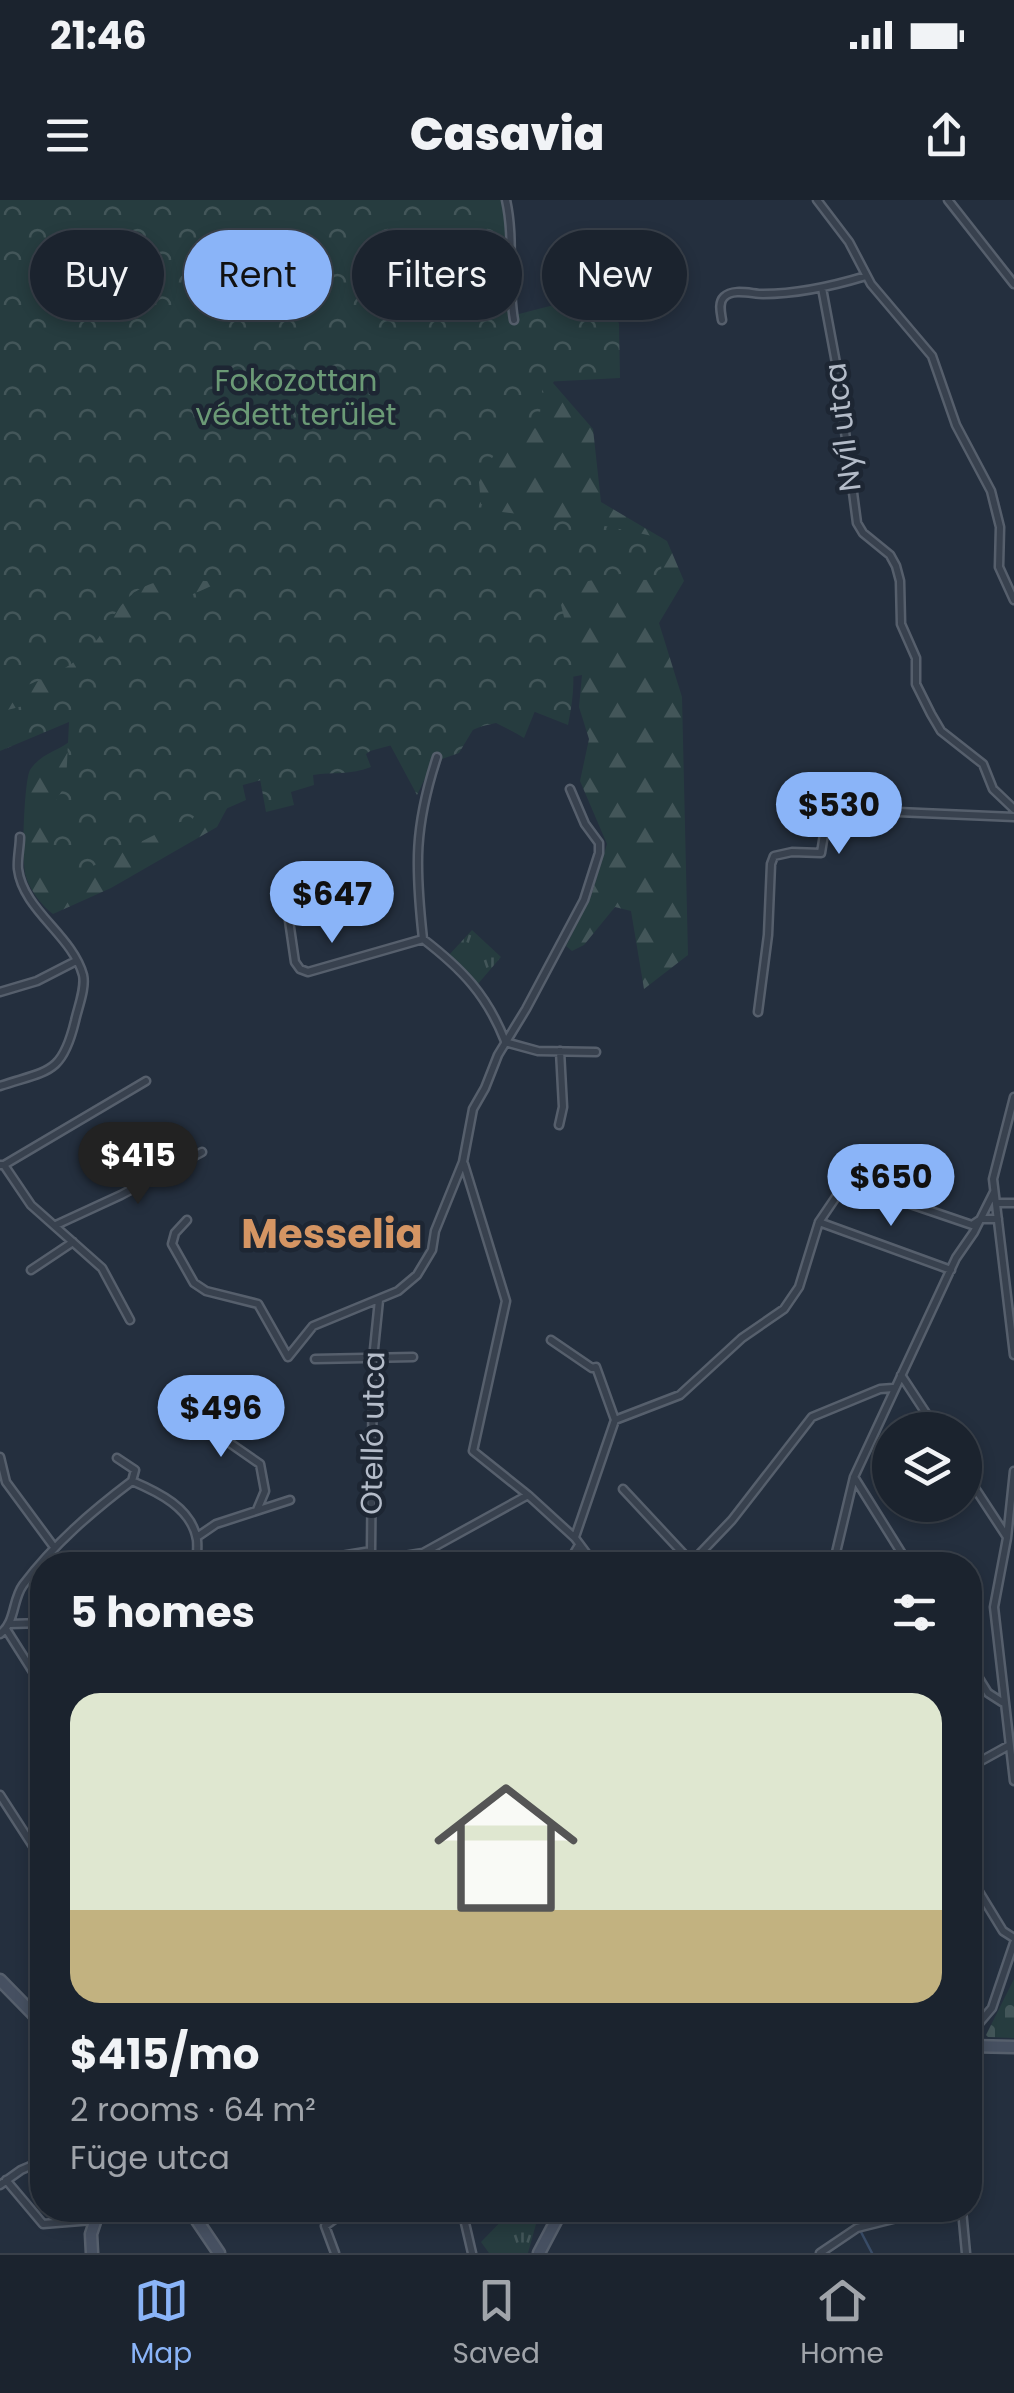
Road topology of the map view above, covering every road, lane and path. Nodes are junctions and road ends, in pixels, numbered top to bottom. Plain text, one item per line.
1 (506, 200) edge
2 (817, 200) edge
3 (948, 200) edge
4 (512, 230) edge
5 (866, 276) junction
6 (1014, 284) edge
7 (822, 288) junction
8 (722, 320) dead end
9 (1014, 600) edge
10 (437, 756) dead end
11 (570, 789) dead end
12 (1014, 813) edge
13 (20, 837) dead end
14 (284, 886) dead end
15 (423, 939) junction
16 (76, 960) junction
17 (0, 992) edge
18 (758, 1012) dead end
19 (505, 1042) junction
20 (560, 1051) junction
21 (596, 1052) dead end
22 (146, 1081) dead end
23 (0, 1086) edge
24 (1014, 1097) edge
25 (1013, 1110) edge
26 (559, 1125) dead end
27 (202, 1152) dead end
28 (463, 1162) junction
29 (2, 1165) edge
30 (994, 1192) junction
31 (996, 1203) junction
32 (1014, 1204) edge
33 (981, 1219) junction
34 (998, 1219) junction
35 (187, 1220) dead end
36 (819, 1222) junction
37 (56, 1225) junction
38 (72, 1242) junction
39 (31, 1270) dead end
40 (951, 1270) junction
41 (379, 1300) junction
42 (130, 1320) dead end
43 (552, 1340) dead end
44 (1014, 1355) edge
45 (413, 1357) dead end
46 (373, 1359) junction
47 (315, 1360) dead end
48 (901, 1375) junction
49 (894, 1388) junction
50 (188, 1403) dead end
51 (925, 1412) edge
52 (615, 1420) junction
53 (0, 1457) edge
54 (117, 1458) dead end
55 (1014, 1471) edge
56 (854, 1477) junction
57 (132, 1481) junction
58 (1014, 1487) edge
59 (624, 1489) dead end
60 (528, 1494) junction
61 (290, 1500) dead end
62 (982, 1500) edge
63 (257, 1510) junction
64 (197, 1536) junction
65 (1007, 1538) junction
66 (577, 1542) junction
67 (54, 1547) junction
68 (370, 1551) joint
69 (50, 1552) edge
70 (198, 1552) edge
71 (364, 1552) edge
72 (423, 1552) edge
73 (572, 1552) edge
74 (584, 1552) edge
75 (681, 1552) edge
76 (703, 1552) edge
77 (835, 1552) edge
78 (901, 1552) edge
79 (30, 1576) edge
80 (30, 1625) edge
81 (5, 1629) edge
82 (30, 1668) edge
83 (982, 1683) edge
84 (1003, 1702) junction
85 (1010, 1730) edge
86 (1008, 1746) junction
87 (982, 1761) edge
88 (1014, 1781) edge
89 (0, 1796) edge
90 (30, 1842) edge
91 (982, 1897) edge
92 (1014, 1940) edge
93 (0, 1980) edge
94 (30, 2011) edge
95 (982, 2021) edge
96 (982, 2046) edge
97 (1014, 2046) edge
98 (30, 2167) edge
99 (3, 2183) edge
100 (30, 2211) edge
101 (95, 2222) edge
102 (198, 2222) edge
103 (330, 2222) edge
104 (465, 2222) edge
105 (556, 2222) edge
106 (881, 2222) edge
107 (963, 2222) edge
108 (92, 2253) edge
109 (219, 2253) edge
110 (335, 2253) edge
111 (472, 2253) edge
112 (539, 2253) edge
113 (820, 2253) edge
114 (966, 2253) edge

1 - 4 street
2 - 5 street
3 - 6 street
5 - 7 street
5 - 9 street
7 - 8 street
7 - 12 street, Nyíl utca
10 - 15 street
11 - 19 street
12 - 18 street
13 - 16 street
14 - 15 street
15 - 19 street
16 - 17 street
16 - 23 street
19 - 20 street
19 - 28 street
20 - 21 street
20 - 26 street
22 - 29 street
24 - 25 street
25 - 30 street
27 - 37 street
28 - 41 street
28 - 60 street
29 - 37 street
30 - 31 street
30 - 33 street
31 - 32 street
31 - 34 street
33 - 34 street
33 - 36 street
33 - 40 street
34 - 44 street
35 - 41 street
36 - 40 street
36 - 52 street
37 - 38 street
38 - 39 street
38 - 42 street
40 - 48 street
41 - 46 street, Otelló utca
43 - 52 street
45 - 46 street
46 - 47 street
46 - 68 street, Otelló utca
48 - 49 street
48 - 51 street
49 - 56 street
49 - 76 street
50 - 63 street
52 - 66 street
53 - 67 street
54 - 57 street
55 - 58 street
56 - 77 street
56 - 78 street
57 - 64 street
57 - 67 street
58 - 65 street
59 - 75 street
60 - 66 street
60 - 72 street
61 - 63 street
62 - 65 street
63 - 64 street
64 - 70 street
65 - 84 street
66 - 73 street
66 - 74 street
67 - 69 street
68 - 71 street
79 - 81 street
80 - 81 street
81 - 82 street
83 - 84 street
84 - 85 street
85 - 86 street
86 - 87 street
86 - 88 street
89 - 90 street
91 - 92 street
92 - 95 street
93 - 94 street
96 - 97 street
98 - 99 street
99 - 100 street
101 - 108 street
102 - 109 street
103 - 110 street
104 - 111 street
105 - 112 street
106 - 113 street
107 - 114 street

